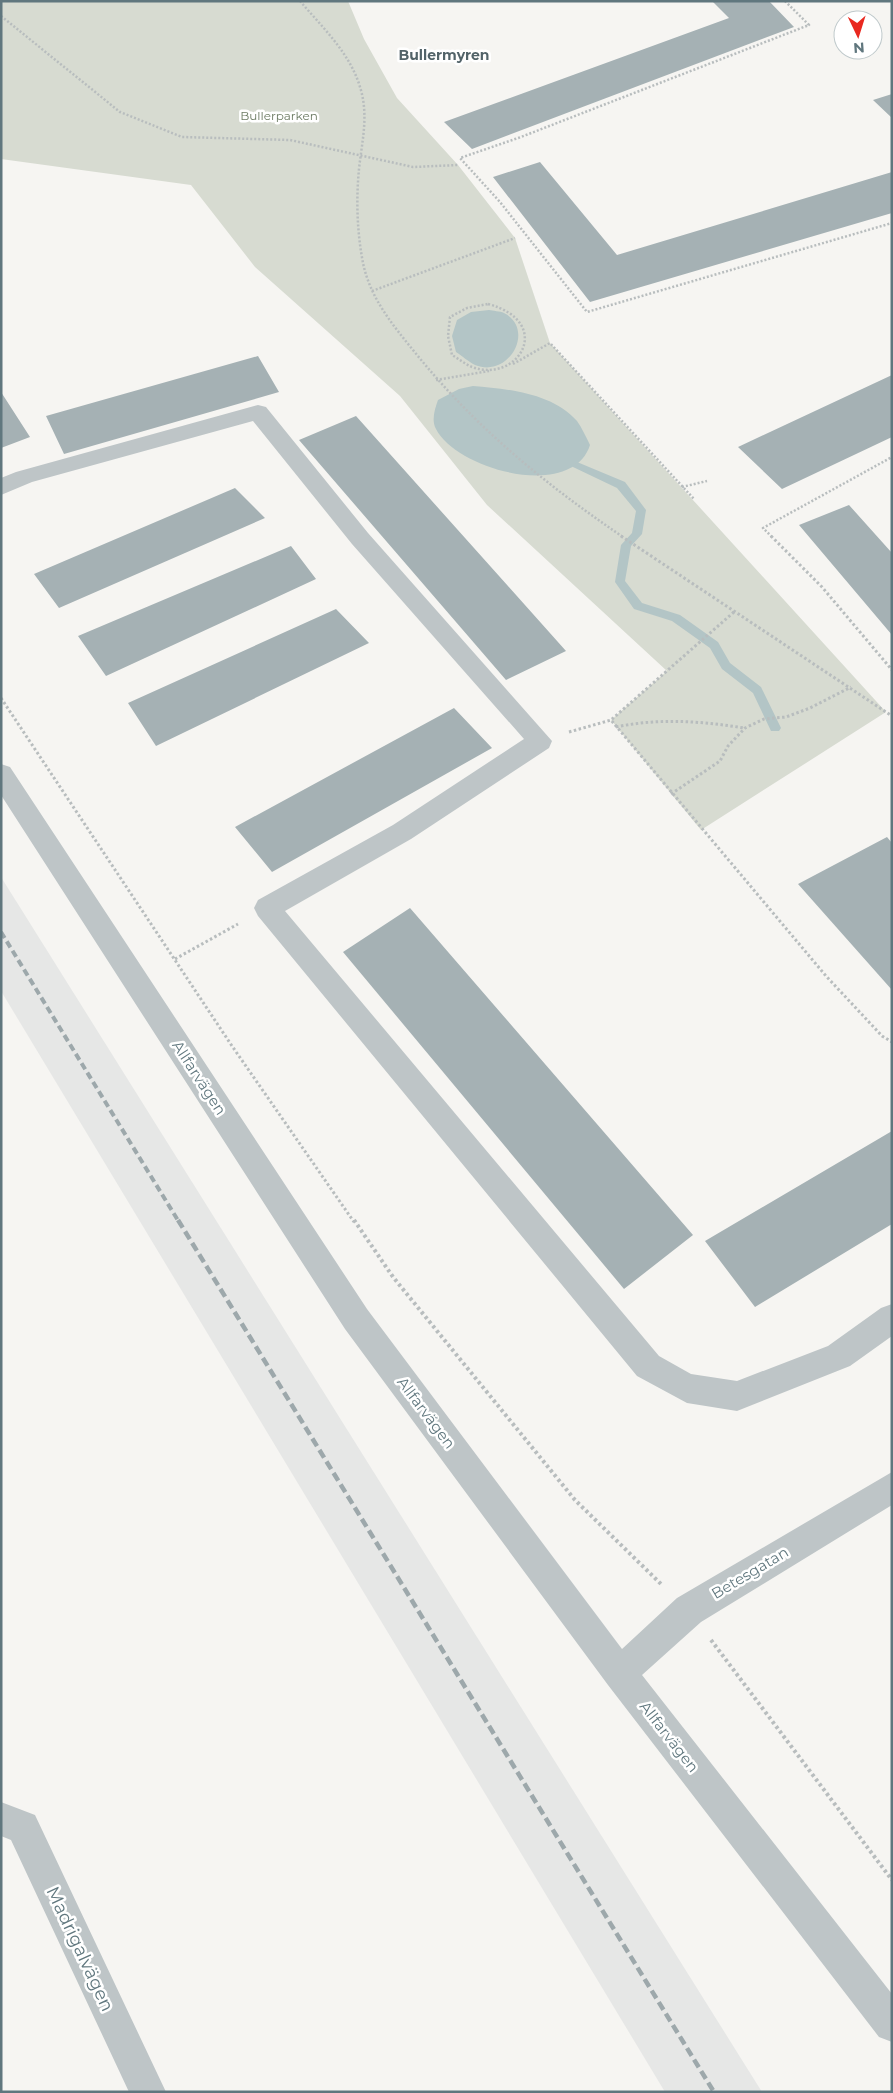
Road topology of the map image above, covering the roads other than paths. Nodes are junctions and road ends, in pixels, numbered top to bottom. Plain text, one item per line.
1 (1, 487) edge
2 (1, 774) edge
3 (892, 1318) edge
4 (892, 1487) edge
5 (620, 1673) junction
6 (1, 1819) edge
7 (892, 2024) edge
8 (148, 2092) edge

1 - 3 street
2 - 5 street, Allfarvägen
4 - 5 street, Betesgatan
5 - 7 street, Allfarvägen
6 - 8 street, Madrigalvägen

